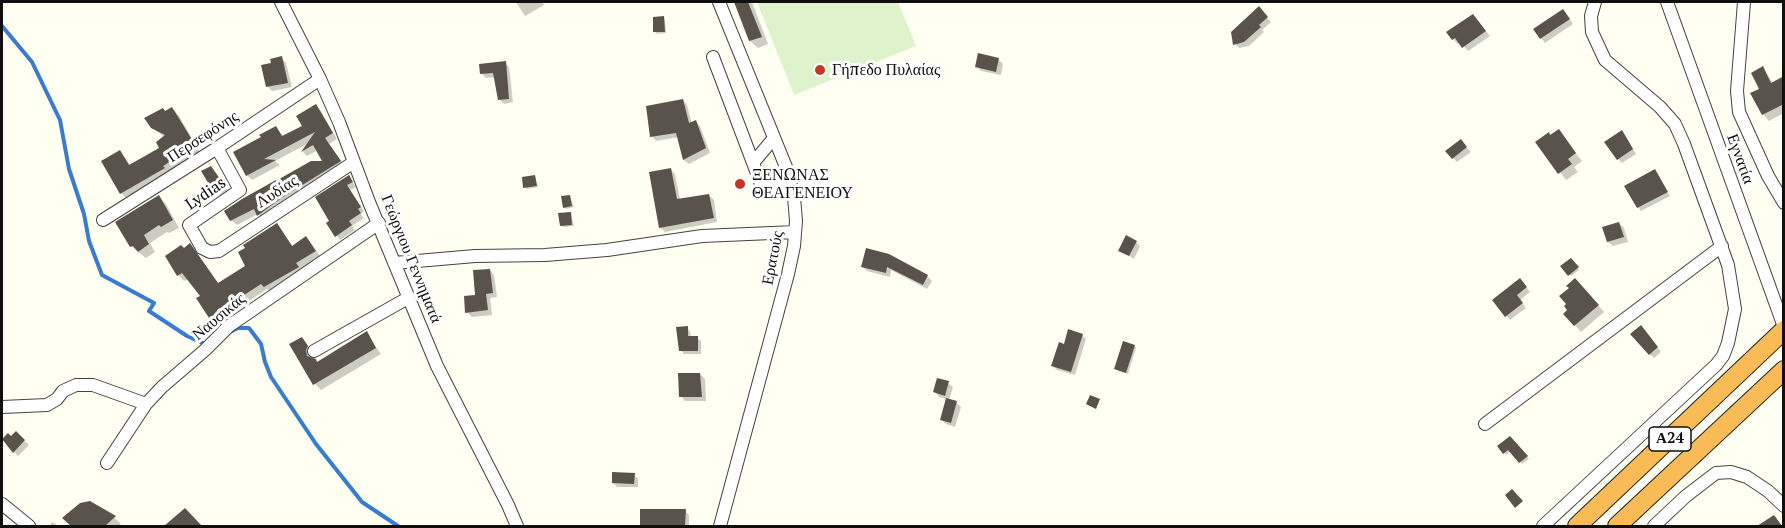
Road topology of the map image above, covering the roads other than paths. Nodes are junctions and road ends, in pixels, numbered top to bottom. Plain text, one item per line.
1 (281, 2) edge
2 (719, 2) edge
3 (1595, 2) edge
4 (1667, 2) edge
5 (1744, 2) edge
6 (713, 57) dead end
7 (320, 79) junction
8 (774, 138) junction
9 (217, 148) junction
10 (354, 162) junction
11 (753, 163) junction
12 (790, 180) junction
13 (1784, 203) edge
14 (103, 220) dead end
15 (379, 223) junction
16 (189, 225) joint
17 (795, 232) junction
18 (1722, 246) junction
19 (394, 263) junction
20 (408, 298) junction
21 (1784, 329) edge
22 (314, 351) dead end
23 (1778, 375) edge
24 (146, 404) junction
25 (2, 407) edge
26 (1485, 424) dead end
27 (107, 463) dead end
28 (2, 504) edge
29 (1784, 506) edge
30 (29, 526) edge
31 (517, 526) edge
32 (720, 526) edge
33 (1543, 526) edge
34 (1577, 526) edge
35 (1617, 526) edge
36 (1654, 526) edge

1 - 7 street, Γεώργιου Γεννηματά
2 - 8 street, Ερατούς
3 - 18 street
4 - 21 street, Εγνατία
5 - 13 street
6 - 11 street
7 - 9 street, Περσεφόνης
7 - 10 street, Γεώργιου Γεννηματά
8 - 11 street
8 - 12 street, Ερατούς
9 - 14 street, Περσεφόνης
9 - 16 street, Lydias
10 - 15 street, Γεώργιου Γεννηματά
10 - 16 street, Λυδίας
11 - 12 street
12 - 17 street, Ερατούς
15 - 19 street, Γεώργιου Γεννηματά
15 - 24 street, Ναυσικάς
17 - 19 street
17 - 32 street, Ερατούς
18 - 26 street
18 - 33 street
19 - 20 street, Γεώργιου Γεννηματά
20 - 22 street
20 - 31 street, Γεώργιου Γεννηματά
21 - 34 highway, Α24
23 - 35 highway, Α24
24 - 25 street
24 - 27 street, Ναυσικάς
28 - 30 street
29 - 36 street

